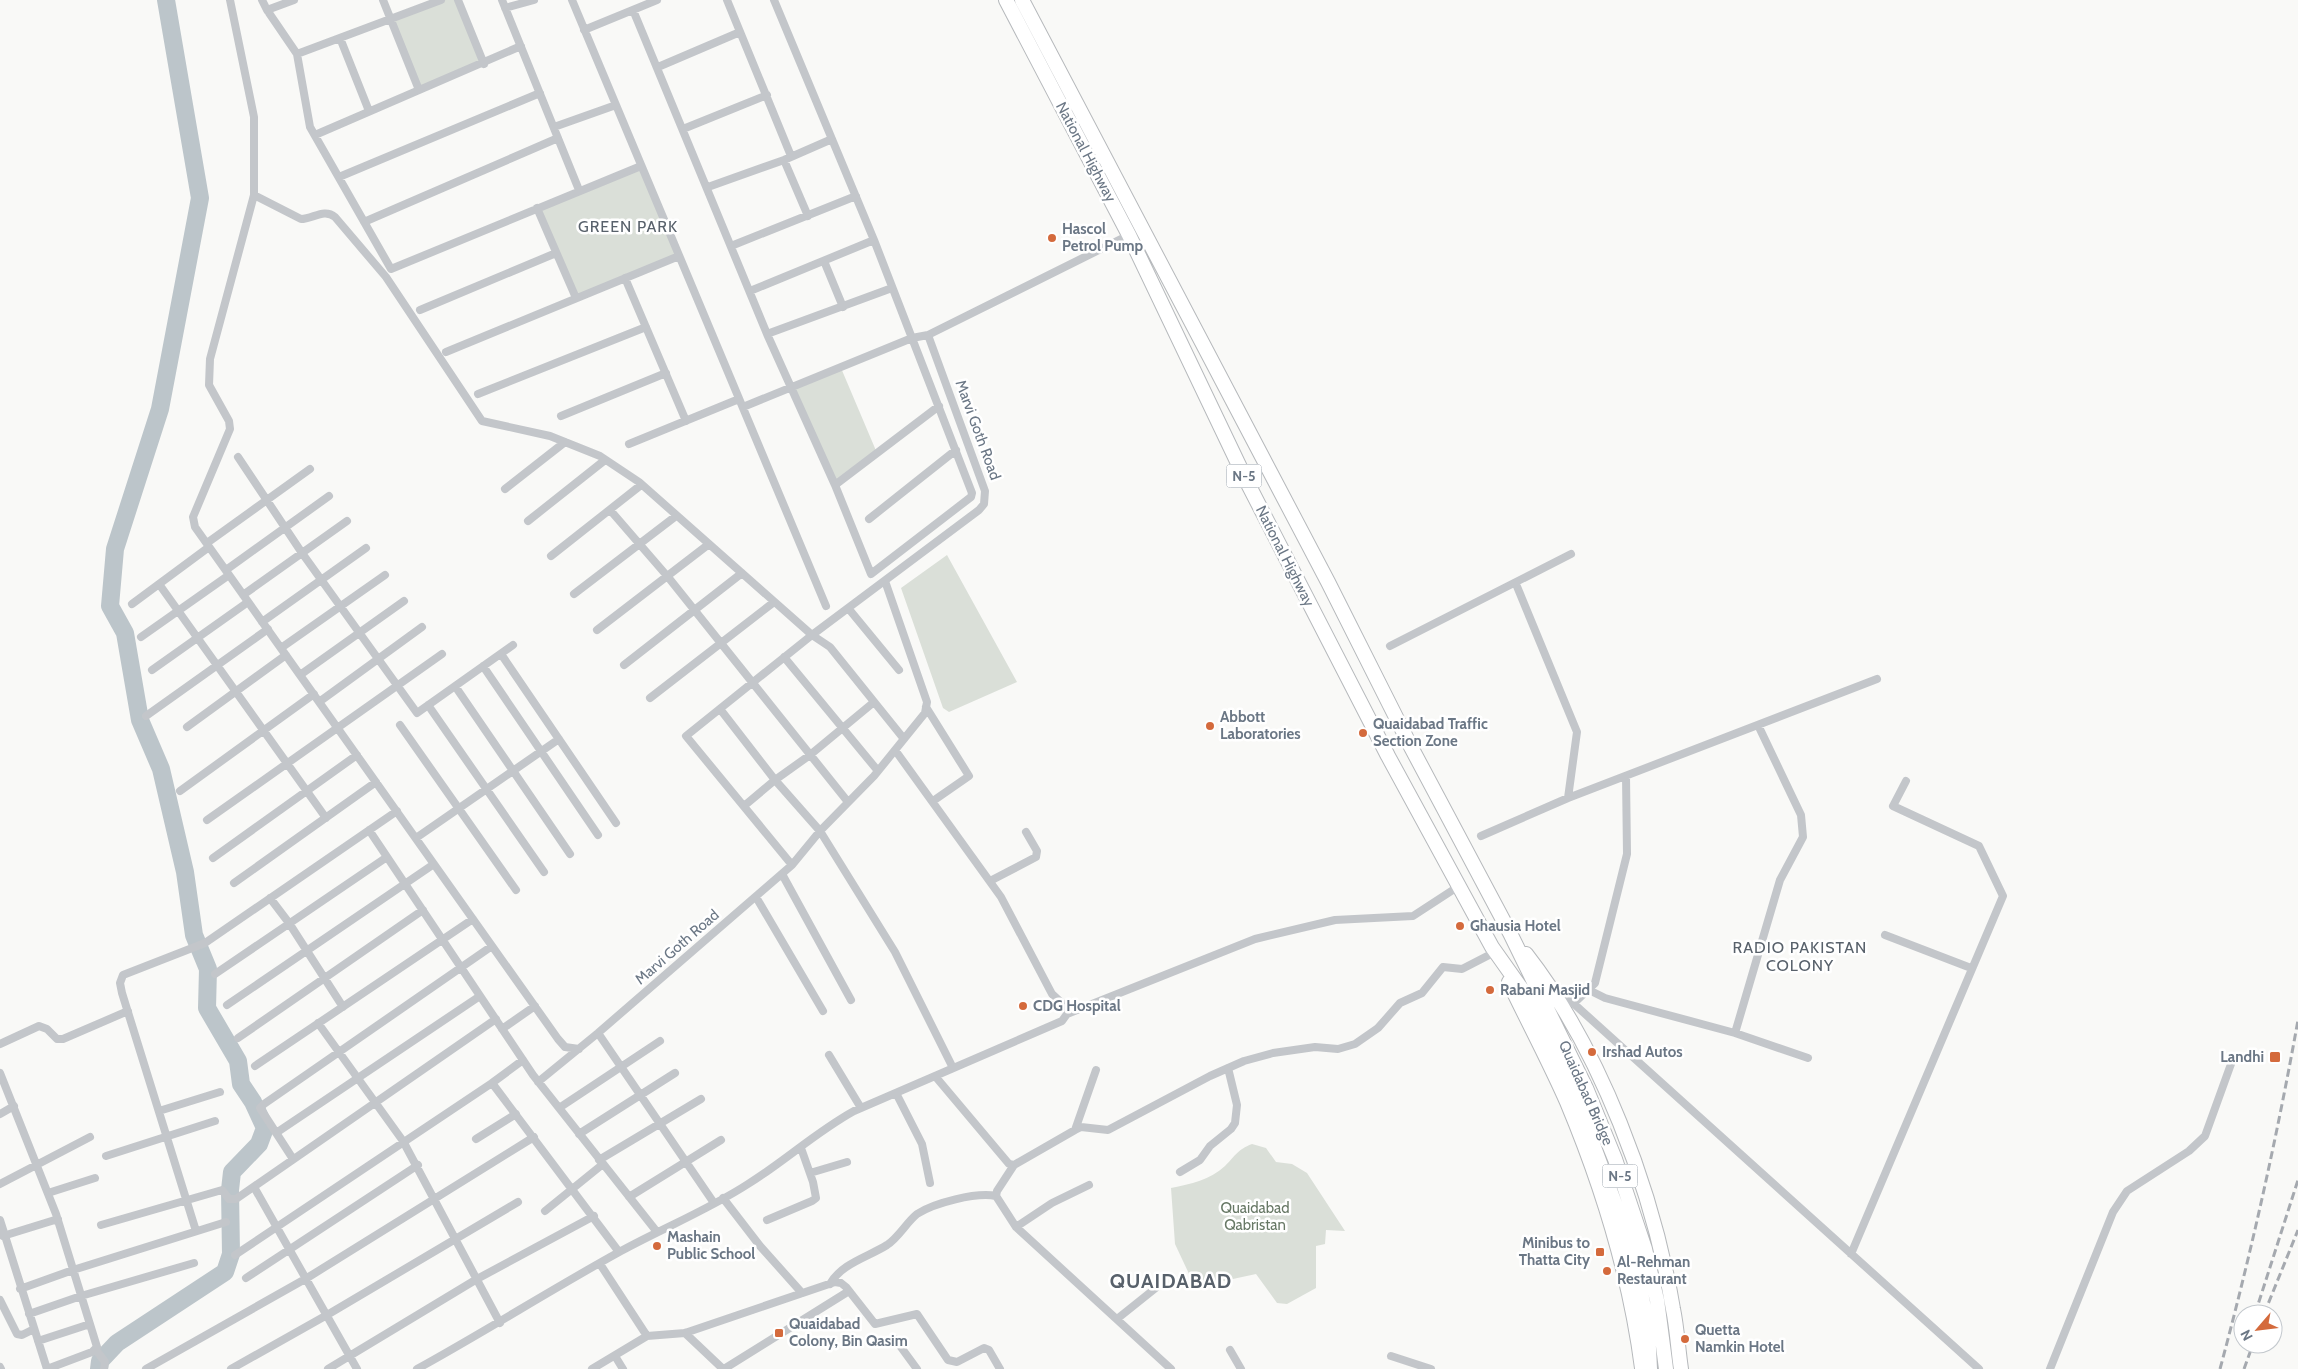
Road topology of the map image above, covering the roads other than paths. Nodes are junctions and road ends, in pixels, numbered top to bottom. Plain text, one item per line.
1 (230, 0) edge
2 (262, 0) edge
3 (294, 0) edge
4 (383, 0) edge
5 (441, 0) edge
6 (458, 0) edge
7 (502, 0) edge
8 (534, 0) edge
9 (572, 0) edge
10 (657, 0) edge
11 (727, 0) edge
12 (774, 0) edge
13 (1006, 0) edge
14 (1022, 0) edge
15 (505, 8) junction
16 (267, 10) junction
17 (633, 10) junction
18 (390, 20) junction
19 (584, 30) junction
20 (740, 32) junction
21 (340, 38) junction
22 (521, 46) junction
23 (297, 54) junction
24 (484, 64) junction
25 (658, 66) junction
26 (419, 90) junction
27 (540, 92) junction
28 (767, 95) junction
29 (616, 105) junction
30 (369, 111) junction
31 (554, 127) junction
32 (683, 130) junction
33 (315, 135) junction
34 (558, 138) junction
35 (832, 140) junction
36 (788, 158) junction
37 (641, 166) junction
38 (338, 177) junction
39 (708, 188) junction
40 (579, 190) junction
41 (254, 195) junction
42 (856, 196) junction
43 (537, 208) junction
44 (808, 216) junction
45 (364, 222) junction
46 (1129, 235) junction
47 (874, 240) junction
48 (731, 246) junction
49 (556, 253) junction
50 (679, 256) junction
51 (824, 260) junction
52 (625, 278) junction
53 (892, 288) junction
54 (750, 291) junction
55 (576, 298) junction
56 (843, 307) junction
57 (420, 310) dead end
58 (646, 327) junction
59 (767, 334) junction
60 (928, 335) junction
61 (912, 338) junction
62 (446, 352) dead end
63 (666, 373) junction
64 (791, 388) junction
65 (478, 394) dead end
66 (739, 399) junction
67 (939, 406) junction
68 (743, 407) junction
69 (561, 416) dead end
70 (686, 421) junction
71 (565, 442) junction
72 (629, 444) dead end
73 (956, 450) junction
74 (238, 458) dead end
75 (605, 460) junction
76 (310, 469) dead end
77 (642, 485) junction
78 (835, 485) junction
79 (505, 489) dead end
80 (329, 496) dead end
81 (267, 499) junction
82 (610, 510) junction
83 (676, 516) junction
84 (869, 519) dead end
85 (347, 521) dead end
86 (528, 521) dead end
87 (286, 527) junction
88 (641, 543) junction
89 (709, 544) junction
90 (208, 545) junction
91 (366, 548) dead end
92 (302, 553) junction
93 (1571, 554) dead end
94 (551, 556) dead end
95 (228, 573) junction
96 (742, 573) junction
97 (385, 575) dead end
98 (668, 577) junction
99 (321, 580) junction
100 (885, 581) junction
101 (159, 584) junction
102 (1516, 584) junction
103 (243, 594) junction
104 (574, 594) dead end
105 (404, 601) dead end
106 (248, 602) junction
107 (774, 602) junction
108 (132, 604) dead end
109 (826, 606) dead end
110 (340, 607) junction
111 (848, 608) junction
112 (694, 611) junction
113 (178, 612) junction
114 (262, 622) junction
115 (422, 627) dead end
116 (268, 629) junction
117 (597, 630) dead end
118 (359, 634) junction
119 (812, 636) junction
120 (141, 637) dead end
121 (196, 639) junction
122 (720, 644) junction
123 (513, 645) dead end
124 (1390, 646) dead end
125 (284, 652) junction
126 (442, 654) dead end
127 (500, 654) junction
128 (784, 657) junction
129 (380, 659) junction
130 (624, 665) dead end
131 (216, 666) junction
132 (483, 666) junction
133 (152, 670) dead end
134 (899, 670) dead end
135 (300, 675) junction
136 (1877, 679) dead end
137 (752, 683) junction
138 (397, 686) junction
139 (455, 686) junction
140 (235, 692) junction
141 (314, 694) junction
142 (650, 698) dead end
143 (319, 702) junction
144 (874, 702) junction
145 (428, 704) junction
146 (926, 707) junction
147 (720, 709) junction
148 (146, 716) dead end
149 (400, 725) dead end
150 (1758, 725) junction
151 (186, 727) dead end
152 (842, 727) junction
153 (337, 728) junction
154 (265, 731) junction
155 (559, 739) junction
156 (904, 739) junction
157 (895, 750) junction
158 (540, 751) junction
159 (357, 755) junction
160 (810, 755) junction
161 (288, 762) junction
162 (512, 770) junction
163 (878, 770) junction
164 (1626, 776) junction
165 (775, 780) junction
166 (1906, 781) dead end
167 (376, 782) junction
168 (486, 790) junction
169 (180, 791) dead end
170 (308, 791) junction
171 (1568, 798) junction
172 (933, 801) junction
173 (848, 802) junction
174 (744, 806) junction
175 (458, 808) junction
176 (397, 811) junction
177 (326, 818) junction
178 (207, 820) dead end
179 (616, 823) dead end
180 (369, 830) junction
181 (820, 832) junction
182 (1026, 832) dead end
183 (598, 835) dead end
184 (1480, 836) dead end
185 (416, 838) junction
186 (570, 854) dead end
187 (387, 857) junction
188 (213, 858) dead end
189 (434, 864) junction
190 (792, 865) junction
191 (544, 872) dead end
192 (782, 874) junction
193 (990, 881) junction
194 (234, 883) dead end
195 (405, 884) junction
196 (1460, 886) junction
197 (516, 890) dead end
198 (756, 896) junction
199 (270, 898) junction
200 (422, 910) junction
201 (473, 919) junction
202 (289, 923) junction
203 (1510, 934) junction
204 (1885, 935) dead end
205 (441, 939) junction
206 (492, 946) junction
207 (1494, 950) junction
208 (306, 951) junction
209 (461, 968) junction
210 (1971, 968) junction
211 (215, 974) dead end
212 (1542, 975) junction
213 (324, 978) junction
214 (1589, 990) junction
215 (1532, 995) junction
216 (480, 996) junction
217 (851, 1000) dead end
218 (1574, 1003) junction
219 (227, 1005) dead end
220 (535, 1006) junction
221 (343, 1007) junction
222 (128, 1011) junction
223 (823, 1011) dead end
224 (1067, 1014) junction
225 (496, 1019) junction
226 (318, 1024) junction
227 (502, 1029) junction
228 (598, 1033) junction
229 (1735, 1033) junction
230 (238, 1038) dead end
231 (660, 1041) dead end
232 (0, 1044) edge
233 (579, 1049) junction
234 (339, 1052) junction
235 (829, 1055) dead end
236 (1808, 1058) dead end
237 (522, 1060) junction
238 (2231, 1064) dead end
239 (256, 1066) dead end
240 (621, 1067) junction
241 (953, 1068) junction
242 (1228, 1068) junction
243 (1096, 1070) dead end
244 (0, 1073) edge
245 (675, 1073) dead end
246 (935, 1076) junction
247 (358, 1077) junction
248 (538, 1082) junction
249 (492, 1083) junction
250 (220, 1092) dead end
251 (896, 1093) junction
252 (641, 1094) junction
253 (702, 1099) dead end
254 (377, 1102) junction
255 (14, 1106) junction
256 (559, 1108) junction
257 (861, 1108) junction
258 (159, 1111) junction
259 (0, 1114) edge
260 (516, 1114) junction
261 (215, 1121) dead end
262 (661, 1124) junction
263 (1075, 1130) junction
264 (276, 1133) junction
265 (579, 1134) junction
266 (167, 1135) junction
267 (90, 1137) dead end
268 (534, 1137) junction
269 (476, 1139) dead end
270 (721, 1140) dead end
271 (403, 1141) junction
272 (801, 1148) junction
273 (106, 1156) dead end
274 (293, 1159) junction
275 (601, 1162) junction
276 (847, 1162) dead end
277 (686, 1163) junction
278 (37, 1165) junction
279 (418, 1165) junction
280 (1014, 1165) junction
281 (1180, 1172) dead end
282 (810, 1173) junction
283 (95, 1178) dead end
284 (930, 1183) dead end
285 (0, 1184) edge
286 (1089, 1185) dead end
287 (254, 1187) junction
288 (573, 1188) junction
289 (48, 1192) junction
290 (996, 1196) junction
291 (630, 1197) junction
292 (723, 1198) junction
293 (187, 1199) junction
294 (435, 1199) junction
295 (518, 1202) dead end
296 (714, 1203) junction
297 (545, 1211) dead end
298 (594, 1216) junction
299 (58, 1219) junction
300 (0, 1220) edge
301 (767, 1220) dead end
302 (226, 1222) dead end
303 (101, 1225) dead end
304 (277, 1227) junction
305 (1016, 1227) junction
306 (196, 1231) junction
307 (657, 1232) junction
308 (4, 1236) junction
309 (456, 1239) junction
310 (290, 1248) junction
311 (619, 1252) junction
312 (1851, 1254) junction
313 (236, 1255) dead end
314 (194, 1263) dead end
315 (600, 1264) junction
316 (73, 1270) junction
317 (246, 1278) dead end
318 (307, 1278) junction
319 (477, 1279) junction
320 (830, 1284) junction
321 (1157, 1287) dead end
322 (20, 1289) junction
323 (849, 1291) junction
324 (802, 1293) junction
325 (82, 1296) junction
326 (0, 1300) edge
327 (28, 1314) junction
328 (327, 1315) junction
329 (1117, 1319) junction
330 (500, 1323) junction
331 (90, 1324) junction
332 (34, 1329) junction
333 (685, 1333) junction
334 (647, 1336) junction
335 (895, 1338) dead end
336 (38, 1341) junction
337 (1230, 1350) dead end
338 (100, 1355) junction
339 (615, 1356) junction
340 (1391, 1356) dead end
341 (350, 1358) junction
342 (47, 1369) edge
343 (104, 1369) edge
344 (146, 1369) edge
345 (231, 1369) edge
346 (328, 1369) edge
347 (357, 1369) edge
348 (417, 1369) edge
349 (592, 1369) edge
350 (623, 1369) edge
351 (724, 1369) edge
352 (917, 1369) edge
353 (1000, 1369) edge
354 (1171, 1369) edge
355 (1241, 1369) edge
356 (1430, 1369) edge
357 (1642, 1369) edge
358 (1650, 1369) edge
359 (1666, 1369) edge
360 (1680, 1369) edge
361 (1978, 1369) edge
362 (2050, 1369) edge

1 - 41 street
2 - 16 street
3 - 16 street
4 - 18 street
5 - 18 street
6 - 24 street
7 - 15 street
8 - 15 street
9 - 19 street
10 - 17 street
11 - 20 street
12 - 35 street
13 - 46 highway, National Highway / N-5
14 - 203 highway, National Highway / N-5
15 - 22 street
16 - 23 street
17 - 19 street
17 - 25 street
18 - 21 street
18 - 26 street
19 - 29 street
20 - 25 street
20 - 28 street
21 - 23 street
21 - 30 street
22 - 24 street
22 - 27 street
23 - 33 street
24 - 26 street
25 - 32 street
26 - 30 street
27 - 31 street
27 - 38 street
28 - 32 street
28 - 36 street
29 - 31 street
29 - 37 street
30 - 33 street
31 - 34 street
32 - 39 street
33 - 38 street
34 - 40 street
34 - 45 street
35 - 36 street
35 - 42 street
36 - 39 street
36 - 44 street
37 - 40 street
37 - 50 street
38 - 45 street
39 - 48 street
40 - 43 street
41 - 71 street
41 - 90 street
42 - 44 street
42 - 47 street
43 - 45 street
43 - 49 street
44 - 48 street
46 - 60 street
46 - 196 highway, National Highway / N-5
47 - 51 street
47 - 53 street
48 - 54 street
49 - 55 street
49 - 57 street
50 - 52 street
50 - 66 street
51 - 54 street
51 - 56 street
52 - 55 street
52 - 58 street
53 - 56 street
53 - 61 street
54 - 59 street
55 - 62 street
56 - 59 street
58 - 63 street
58 - 65 street
59 - 64 street
60 - 61 street
60 - 100 street, Marvi Goth Road
61 - 64 street
61 - 67 street
63 - 69 street
63 - 70 street
64 - 68 street
64 - 78 street
66 - 68 street
66 - 70 street
67 - 73 street
67 - 78 street
68 - 109 street
70 - 72 street
71 - 75 street
71 - 79 street
73 - 78 street
73 - 84 street
74 - 81 street
75 - 77 street
75 - 86 street
76 - 81 street
77 - 82 street
77 - 83 street
80 - 87 street
81 - 87 street
81 - 90 street
82 - 88 street
82 - 94 street
83 - 88 street
83 - 89 street
85 - 92 street
87 - 92 street
87 - 95 street
88 - 98 street
88 - 104 street
89 - 96 street
89 - 98 street
90 - 95 street
90 - 101 street
91 - 99 street
92 - 99 street
92 - 103 street
93 - 102 street
95 - 103 street
95 - 113 street
96 - 107 street
96 - 112 street
97 - 110 street
98 - 112 street
98 - 117 street
99 - 110 street
99 - 114 street
100 - 111 street, Marvi Goth Road
100 - 146 street
101 - 108 street
101 - 113 street
102 - 124 street
102 - 171 street
103 - 106 street
105 - 118 street
106 - 114 street
106 - 121 street
107 - 119 street
107 - 122 street
110 - 118 street
110 - 125 street
111 - 119 street, Marvi Goth Road
111 - 134 street
112 - 122 street
112 - 130 street
113 - 120 street
113 - 121 street
114 - 116 street
115 - 129 street
116 - 125 street
116 - 131 street
118 - 129 street
118 - 135 street
119 - 128 street, Marvi Goth Road
119 - 144 street
121 - 131 street
121 - 133 street
122 - 137 street
122 - 142 street
123 - 127 street
125 - 135 street
125 - 140 street
126 - 138 street
127 - 132 street
127 - 155 street
128 - 137 street, Marvi Goth Road
128 - 152 street
129 - 138 street
129 - 143 street
131 - 140 street
131 - 148 street
132 - 139 street
132 - 158 street
135 - 141 street
136 - 150 street
137 - 147 street, Marvi Goth Road
137 - 160 street
138 - 145 street
138 - 153 street
139 - 145 street
139 - 162 street
140 - 151 street
140 - 154 street
141 - 143 street
141 - 154 street
143 - 153 street
144 - 152 street
144 - 156 street
145 - 168 street
146 - 156 street, Marvi Goth Road
146 - 172 street
147 - 165 street
147 - 174 street, Marvi Goth Road
149 - 175 street
150 - 164 street
150 - 229 street
152 - 160 street
152 - 163 street
153 - 159 street
153 - 161 street
154 - 161 street
154 - 169 street
155 - 158 street
155 - 179 street
156 - 157 street, Marvi Goth Road
157 - 163 street, Marvi Goth Road
157 - 172 street
158 - 162 street
158 - 183 street
159 - 167 street
159 - 170 street
160 - 165 street
160 - 173 street
161 - 170 street
161 - 178 street
162 - 168 street
162 - 186 street
163 - 173 street, Marvi Goth Road
164 - 171 street
164 - 214 street
165 - 174 street
165 - 181 street
166 - 210 street
167 - 176 street
167 - 177 street
168 - 175 street
168 - 191 street
170 - 177 street
170 - 188 street
171 - 184 street
172 - 193 street
173 - 181 street, Marvi Goth Road
174 - 190 street
175 - 185 street
175 - 197 street
176 - 180 street
176 - 185 street
177 - 194 street
180 - 187 street
180 - 199 street
181 - 190 street, Marvi Goth Road
181 - 241 street
182 - 193 street
185 - 189 street
187 - 195 street
187 - 202 street
189 - 195 street
189 - 201 street
190 - 192 street, Marvi Goth Road
192 - 198 street, Marvi Goth Road
192 - 217 street
193 - 224 street
195 - 200 street
195 - 208 street
196 - 207 highway, National Highway / N-5
196 - 224 street
198 - 223 street
198 - 228 street, Marvi Goth Road
199 - 202 street
199 - 222 street
200 - 205 street
200 - 213 street
201 - 205 street
201 - 206 street
202 - 208 street
202 - 211 street
203 - 212 highway
203 - 215 highway, National Highway / N-5
204 - 210 street
205 - 209 street
205 - 221 street
206 - 209 street
206 - 220 street
207 - 215 highway, National Highway / N-5
207 - 242 street
207 - 357 highway
208 - 213 street
208 - 219 street
209 - 216 street
209 - 234 street
210 - 312 street
212 - 218 street
212 - 360 highway
213 - 221 street
213 - 230 street
214 - 218 street
214 - 229 street
215 - 358 highway, Quaidabad Bridge / N-5
215 - 359 highway, Quaidabad Bridge / N-5
216 - 225 street
216 - 247 street
218 - 312 street
220 - 227 street
220 - 233 street
221 - 226 street
222 - 232 street
222 - 258 street
224 - 241 street
225 - 227 street
225 - 254 street
226 - 234 street
226 - 239 street
227 - 237 street
228 - 233 street, Marvi Goth Road
228 - 240 street
229 - 236 street
231 - 240 street
233 - 248 street, Marvi Goth Road
234 - 247 street
234 - 264 street
235 - 257 street
237 - 248 street
237 - 249 street
238 - 362 street
240 - 252 street
240 - 256 street
241 - 246 street
242 - 263 street
242 - 281 street
243 - 263 street
244 - 255 street
245 - 252 street
246 - 251 street
246 - 280 street
247 - 254 street
247 - 264 street
248 - 256 street
249 - 260 street
249 - 271 street
250 - 258 street
251 - 257 street
251 - 284 street
252 - 262 street
252 - 265 street
253 - 262 street
254 - 271 street
254 - 274 street
255 - 259 street
255 - 278 street
256 - 265 street
257 - 272 street
258 - 266 street
260 - 268 street
260 - 269 street
261 - 266 street
262 - 275 street
262 - 277 street
263 - 280 street
264 - 274 street
265 - 275 street
266 - 273 street
266 - 293 street
267 - 278 street
268 - 288 street
268 - 294 street
270 - 277 street
271 - 279 street
271 - 304 street
272 - 282 street
272 - 292 street
274 - 287 street
275 - 288 street
275 - 291 street
276 - 282 street
277 - 291 street
277 - 296 street
278 - 285 street
278 - 289 street
279 - 294 street
279 - 310 street
280 - 290 street
282 - 301 street
283 - 289 street
286 - 305 street
287 - 293 street
287 - 304 street
288 - 297 street
288 - 298 street
289 - 299 street
290 - 305 street
290 - 320 street
291 - 307 street
292 - 296 street
292 - 324 street
293 - 303 street
293 - 306 street
294 - 309 street
294 - 318 street
295 - 309 street
296 - 307 street
298 - 311 street
298 - 319 street
299 - 308 street
299 - 316 street
300 - 308 street
302 - 306 street
304 - 310 street
304 - 313 street
305 - 329 street
306 - 316 street
307 - 311 street
308 - 322 street
309 - 319 street
309 - 328 street
310 - 317 street
310 - 318 street
311 - 315 street
312 - 361 street
314 - 325 street
315 - 330 street
315 - 334 street
316 - 322 street
316 - 325 street
318 - 328 street
318 - 344 street
319 - 330 street
319 - 341 street
320 - 323 street
320 - 324 street
321 - 329 street
322 - 327 street
323 - 351 street
323 - 353 street
324 - 333 street
325 - 327 street
325 - 331 street
326 - 332 street
327 - 332 street
328 - 341 street
328 - 345 street
329 - 354 street
330 - 348 street
331 - 336 street
331 - 338 street
332 - 336 street
333 - 334 street
333 - 351 street
334 - 339 street
335 - 352 street
336 - 342 street
337 - 355 street
338 - 342 street
338 - 343 street
339 - 349 street
339 - 350 street
340 - 356 street
341 - 346 street
341 - 347 street

